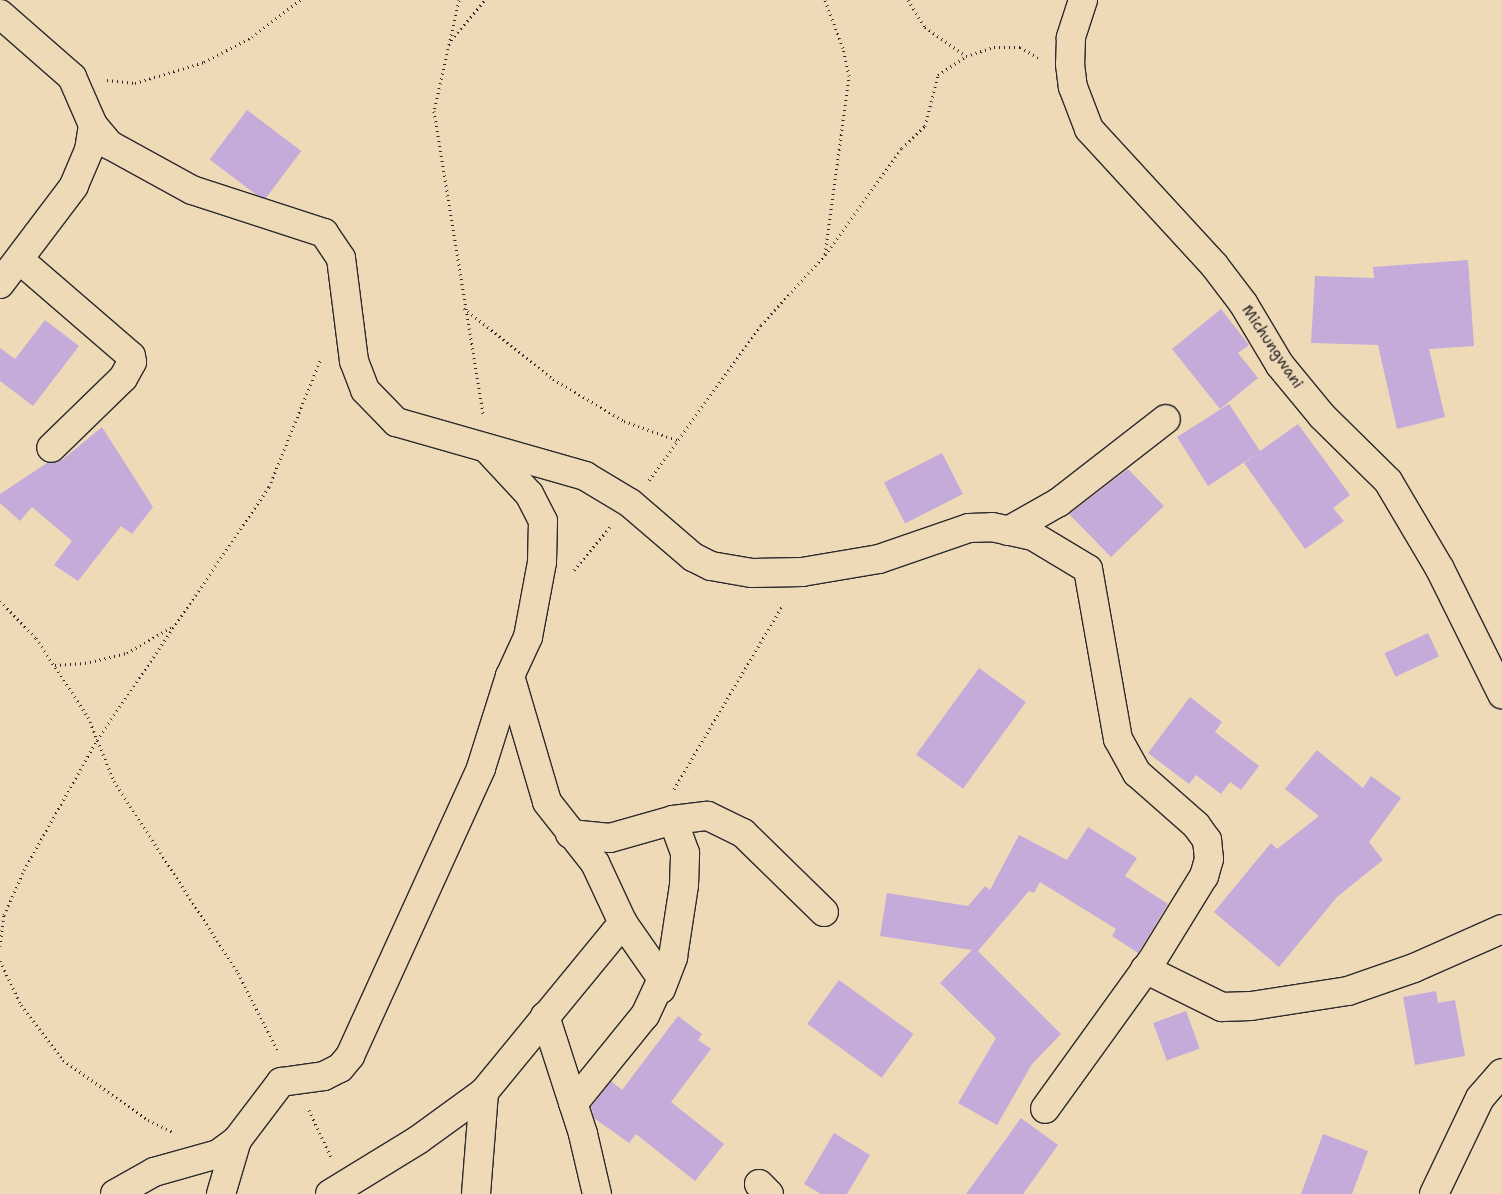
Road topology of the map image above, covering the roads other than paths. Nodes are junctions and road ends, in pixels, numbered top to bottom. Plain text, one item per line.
1 (1083, 0) edge
2 (0, 14) edge
3 (93, 125) junction
4 (20, 261) junction
5 (0, 284) edge
6 (1166, 419) dead end
7 (50, 448) dead end
8 (490, 451) junction
9 (1008, 531) junction
10 (510, 676) junction
11 (1502, 694) edge
12 (662, 823) junction
13 (570, 834) junction
14 (824, 912) dead end
15 (623, 923) junction
16 (1502, 929) edge
17 (1145, 969) junction
18 (660, 989) junction
19 (545, 1016) junction
20 (1502, 1073) edge
21 (484, 1092) junction
22 (573, 1104) junction
23 (1045, 1109) dead end
24 (227, 1147) junction
25 (334, 1191) edge
26 (115, 1194) edge
27 (221, 1194) edge
28 (476, 1194) edge
29 (597, 1194) edge
30 (1434, 1194) edge

1 - 11 street, Michungwani
2 - 3 street
3 - 4 street
3 - 8 street
4 - 5 street
4 - 7 street
6 - 9 street
8 - 9 street
8 - 10 street
9 - 17 street
10 - 13 street
10 - 24 street
12 - 13 street
12 - 14 street
12 - 18 street
13 - 15 street
15 - 18 street
15 - 19 street
16 - 17 street
17 - 23 street
18 - 22 street
19 - 21 street
19 - 22 street
20 - 30 street
21 - 25 street
21 - 28 street
22 - 29 street
24 - 26 street
24 - 27 street

